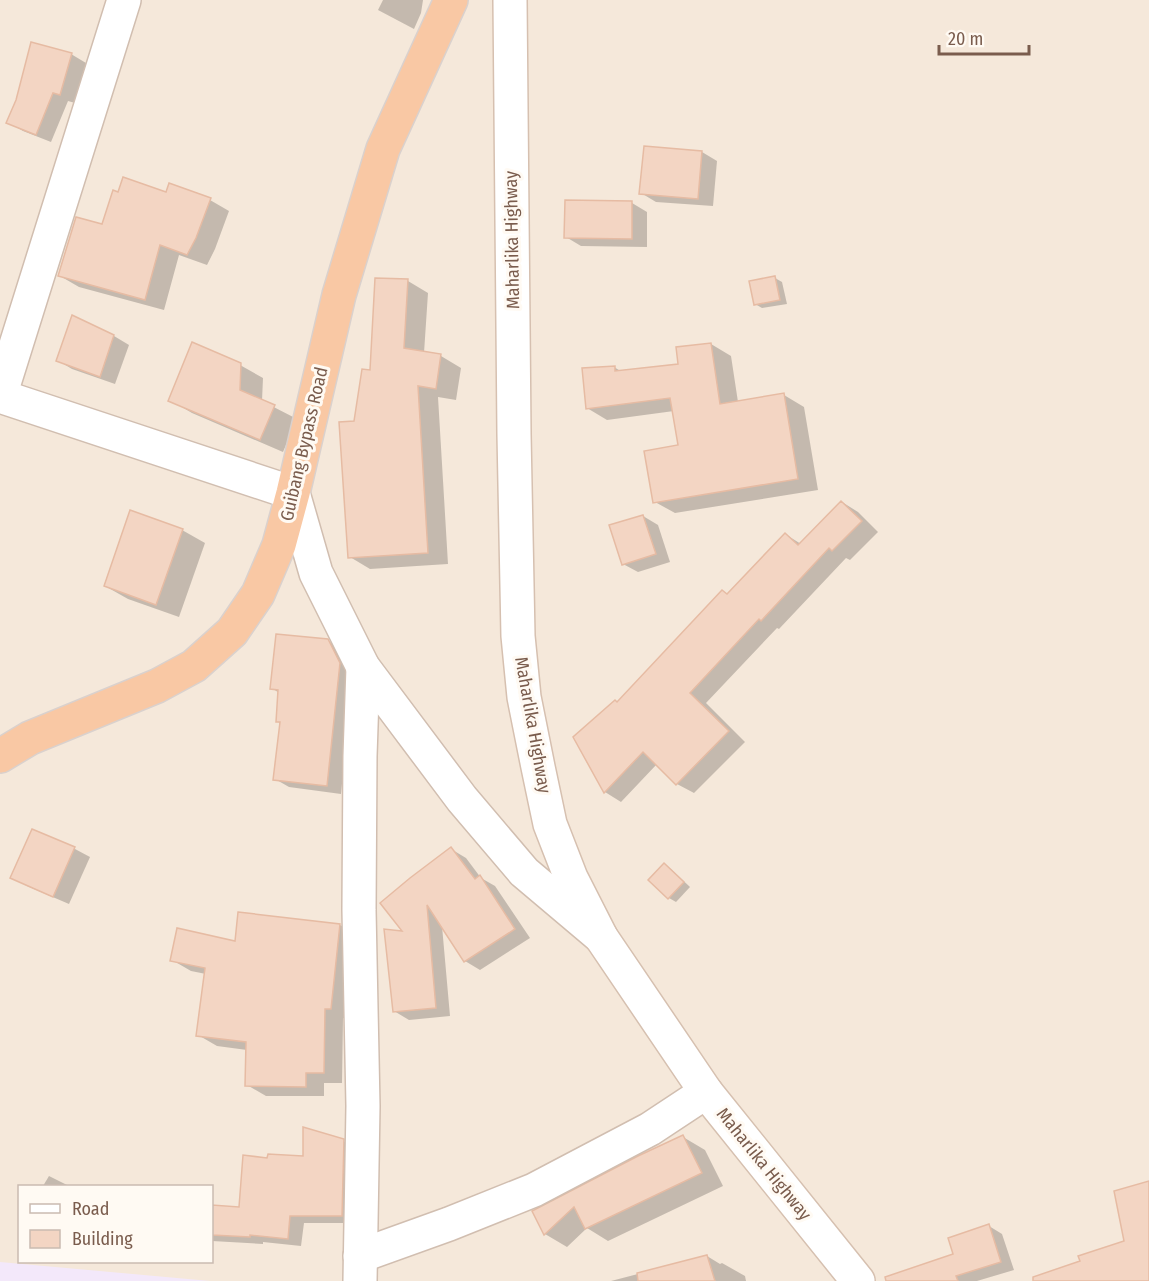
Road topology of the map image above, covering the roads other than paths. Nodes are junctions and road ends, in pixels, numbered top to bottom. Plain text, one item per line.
1 (124, 0) edge
2 (451, 0) edge
3 (510, 0) edge
4 (0, 396) edge
5 (293, 493) junction
6 (363, 667) junction
7 (0, 756) edge
8 (601, 937) junction
9 (706, 1092) junction
10 (360, 1268) edge
11 (858, 1281) edge

1 - 4 street
2 - 5 highway, Guibang Bypass Road
3 - 8 street, Maharlika Highway
4 - 5 street
5 - 6 street
5 - 7 highway, Guibang Bypass Road
6 - 8 street
6 - 10 street
8 - 9 street, Maharlika Highway
9 - 10 street
9 - 11 street, Maharlika Highway

